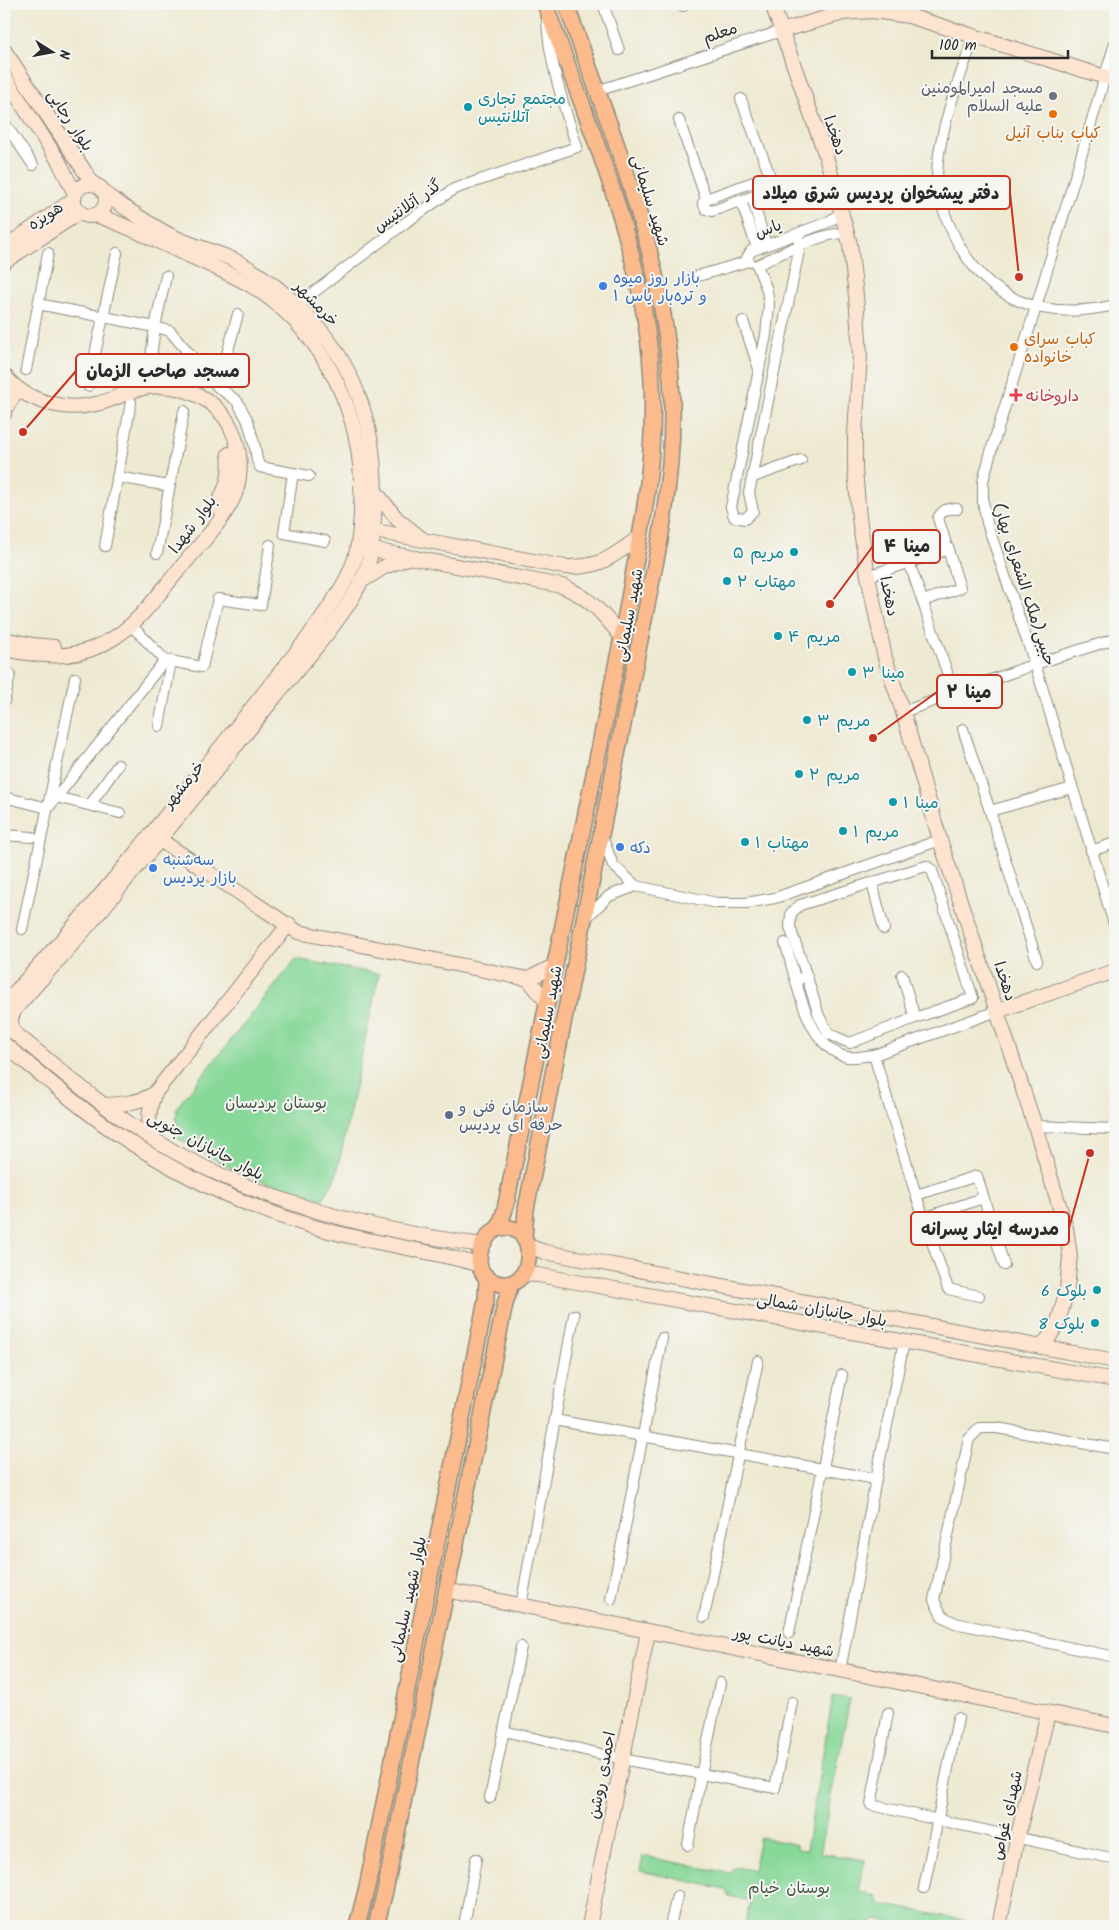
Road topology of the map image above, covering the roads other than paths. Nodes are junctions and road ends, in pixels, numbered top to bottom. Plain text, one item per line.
1 (566, 4) edge
2 (603, 4) edge
3 (772, 4) edge
4 (546, 7) edge
5 (781, 31) junction
6 (974, 37) junction
7 (1115, 43) edge
8 (4, 50) edge
9 (619, 50) dead end
10 (4, 76) edge
11 (1110, 78) edge
12 (597, 91) junction
13 (579, 97) junction
14 (741, 99) dead end
15 (679, 120) dead end
16 (4, 122) edge
17 (33, 165) dead end
18 (770, 179) junction
19 (93, 184) junction
20 (105, 194) junction
21 (75, 196) junction
22 (752, 198) junction
23 (706, 199) junction
24 (741, 202) junction
25 (841, 208) junction
26 (80, 212) junction
27 (94, 215) junction
28 (847, 233) junction
29 (797, 234) junction
30 (800, 246) junction
31 (4, 248) edge
32 (758, 248) junction
33 (48, 253) dead end
34 (117, 253) dead end
35 (4, 262) edge
36 (166, 276) dead end
37 (691, 278) dead end
38 (38, 304) junction
39 (297, 305) junction
40 (1115, 305) edge
41 (1036, 307) junction
42 (238, 314) dead end
43 (102, 318) junction
44 (743, 321) dead end
45 (155, 327) junction
46 (26, 370) dead end
47 (759, 370) junction
48 (4, 375) edge
49 (88, 386) dead end
50 (218, 387) junction
51 (11, 392) edge
52 (147, 393) junction
53 (131, 402) junction
54 (114, 403) junction
55 (184, 411) dead end
56 (4, 414) edge
57 (801, 460) dead end
58 (294, 473) junction
59 (309, 476) dead end
60 (118, 477) junction
61 (753, 477) junction
62 (169, 486) junction
63 (375, 491) junction
64 (957, 510) dead end
65 (366, 530) junction
66 (201, 535) junction
67 (640, 537) junction
68 (424, 540) junction
69 (325, 541) dead end
70 (270, 545) dead end
71 (105, 546) dead end
72 (357, 547) junction
73 (949, 549) junction
74 (372, 550) junction
75 (157, 553) dead end
76 (409, 558) junction
77 (909, 562) junction
78 (868, 576) junction
79 (360, 582) junction
80 (923, 601) junction
81 (131, 625) junction
82 (622, 637) junction
83 (4, 639) edge
84 (1115, 639) edge
85 (4, 649) edge
86 (168, 660) junction
87 (1035, 664) junction
88 (947, 672) dead end
89 (10, 674) dead end
90 (75, 678) dead end
91 (4, 702) edge
92 (903, 712) junction
93 (159, 726) dead end
94 (963, 729) dead end
95 (118, 765) dead end
96 (1072, 788) junction
97 (4, 797) edge
98 (56, 797) junction
99 (90, 805) junction
100 (48, 808) junction
101 (990, 811) junction
102 (120, 813) dead end
103 (601, 833) junction
104 (4, 835) edge
105 (32, 837) dead end
106 (160, 840) junction
107 (940, 840) junction
108 (1115, 843) edge
109 (1091, 850) junction
110 (872, 884) junction
111 (636, 886) junction
112 (584, 920) junction
113 (288, 924) junction
114 (1115, 927) edge
115 (22, 928) dead end
116 (884, 929) dead end
117 (785, 943) dead end
118 (1037, 961) dead end
119 (554, 966) junction
120 (1115, 971) edge
121 (902, 975) dead end
122 (528, 979) junction
123 (802, 979) junction
124 (547, 1002) junction
125 (7, 1009) edge
126 (997, 1011) junction
127 (916, 1018) junction
128 (8, 1028) edge
129 (4, 1048) edge
130 (874, 1055) junction
131 (154, 1094) junction
132 (104, 1105) junction
133 (1035, 1126) junction
134 (1115, 1128) edge
135 (152, 1138) junction
136 (916, 1195) junction
137 (984, 1198) junction
138 (924, 1218) junction
139 (499, 1228) junction
140 (526, 1243) junction
141 (482, 1245) junction
142 (1004, 1265) dead end
143 (483, 1271) junction
144 (517, 1278) junction
145 (978, 1296) dead end
146 (574, 1315) dead end
147 (662, 1338) dead end
148 (904, 1342) junction
149 (1041, 1347) junction
150 (758, 1360) dead end
151 (1115, 1361) edge
152 (842, 1375) dead end
153 (1115, 1380) edge
154 (555, 1420) junction
155 (642, 1436) junction
156 (1115, 1449) edge
157 (738, 1454) junction
158 (823, 1469) junction
159 (876, 1479) junction
160 (446, 1590) junction
161 (611, 1599) dead end
162 (521, 1606) junction
163 (704, 1617) dead end
164 (648, 1632) junction
165 (789, 1632) dead end
166 (521, 1647) dead end
167 (1115, 1657) edge
168 (840, 1670) junction
169 (720, 1683) dead end
170 (407, 1688) junction
171 (425, 1692) junction
172 (792, 1702) dead end
173 (888, 1713) dead end
174 (1048, 1713) junction
175 (958, 1718) dead end
176 (1115, 1726) edge
177 (504, 1731) junction
178 (622, 1759) junction
179 (701, 1775) junction
180 (490, 1798) dead end
181 (937, 1819) junction
182 (1017, 1838) junction
183 (688, 1845) dead end
184 (476, 1859) dead end
185 (1115, 1859) edge
186 (924, 1888) dead end
187 (678, 1896) dead end
188 (357, 1926) edge
189 (376, 1926) edge
190 (464, 1926) edge
191 (589, 1926) edge
192 (670, 1926) edge
193 (999, 1926) edge

1 - 12 main road, شهید سلیمانی
2 - 9 street
3 - 5 main road, دهخدا
4 - 13 main road, شهید سلیمانی
4 - 39 street, گذر آتلانتیس
5 - 6 main road, معلم
5 - 12 street, معلم
5 - 25 main road, دهخدا
6 - 11 main road, معلم
6 - 41 street
7 - 11 street, حبیبی(ملک الشعرای بهار)
8 - 19 main road, بلوار رجایی
10 - 21 main road, بلوار رجایی
11 - 41 street, حبیبی(ملک الشعرای بهار)
12 - 13 main road
12 - 103 main road, شهید سلیمانی
13 - 67 main road, شهید سلیمانی
14 - 18 street
15 - 23 street
16 - 17 street
18 - 22 street
18 - 23 street
19 - 20 main road
19 - 21 main road
20 - 27 main road
20 - 39 main road, خرمشهر
21 - 26 main road
21 - 31 main road, هویزه
22 - 24 street
22 - 32 street
23 - 24 street
24 - 32 street
25 - 28 main road, دهخدا
25 - 29 street, یاس
26 - 27 main road
26 - 35 main road, هویزه
27 - 65 main road, خرمشهر
28 - 30 street, یاس
28 - 78 main road, دهخدا
29 - 30 street
29 - 32 street, یاس
30 - 47 street, یاس
30 - 61 street
32 - 37 street
33 - 38 street
34 - 43 street
36 - 45 street
38 - 43 street
38 - 46 street
39 - 63 main road, خرمشهر
40 - 41 street
41 - 87 street, حبیبی(ملک الشعرای بهار)
42 - 50 street
43 - 45 street
43 - 49 street
44 - 47 street
45 - 50 street
45 - 52 street
47 - 61 street
48 - 51 main road, بلوار شهدا
50 - 58 street
51 - 54 main road, بلوار شهدا
51 - 56 main road
52 - 53 main road, بلوار شهدا
52 - 54 main road, بلوار شهدا
52 - 66 main road, بلوار شهدا
53 - 54 main road, بلوار شهدا
53 - 60 street
55 - 62 street
57 - 61 street
58 - 59 street
58 - 69 street
60 - 62 street
60 - 71 street
62 - 75 street
63 - 65 main road, خرمشهر
63 - 68 main road
64 - 73 street
65 - 68 main road
65 - 72 main road, خرمشهر
65 - 74 main road, خرمشهر
66 - 81 main road, بلوار شهدا
66 - 83 main road, بلوار شهدا
67 - 68 main road
67 - 82 main road, شهید سلیمانی
70 - 86 street
72 - 74 main road
72 - 125 main road, خرمشهر
73 - 77 street
73 - 80 street
74 - 76 main road
74 - 79 main road, خرمشهر
76 - 79 main road
76 - 82 main road
77 - 78 street
77 - 80 street
78 - 92 main road, دهخدا
79 - 106 main road, خرمشهر
80 - 88 street
81 - 85 main road, بلوار شهدا
81 - 86 street
82 - 119 main road, شهید سلیمانی
84 - 87 street
86 - 93 street
86 - 98 street
87 - 92 street
87 - 96 street, حبیبی(ملک الشعرای بهار)
89 - 91 street
90 - 100 street
92 - 107 main road, دهخدا
94 - 101 street
95 - 99 street
96 - 101 street
96 - 109 street, حبیبی(ملک الشعرای بهار)
97 - 100 street
98 - 99 street
98 - 100 street
99 - 102 street
100 - 115 street
101 - 118 street
103 - 111 street
103 - 112 main road, شهید سلیمانی
104 - 105 street
106 - 113 main road
106 - 125 main road, خرمشهر
107 - 111 street
107 - 126 main road, دهخدا
108 - 109 street
109 - 114 street, حبیبی(ملک الشعرای بهار)
110 - 116 street
110 - 123 street
110 - 127 street
111 - 112 street
112 - 140 main road, شهید سلیمانی
113 - 122 main road
113 - 131 main road
117 - 123 street
119 - 122 main road
119 - 124 main road, شهید سلیمانی
120 - 126 main road
121 - 127 street
122 - 124 main road
123 - 127 street
123 - 130 street
124 - 139 main road, شهید سلیمانی
125 - 128 main road
126 - 130 street
126 - 133 main road, دهخدا
128 - 132 main road, بلوار جانبازان جنوبی
129 - 143 main road, بلوار جانبازان جنوبی
130 - 136 street
131 - 132 main road
131 - 135 main road
132 - 135 main road, بلوار جانبازان جنوبی
133 - 134 street
133 - 149 main road, دهخدا
135 - 141 main road, بلوار جانبازان جنوبی
136 - 137 street
136 - 138 street
137 - 138 street
137 - 142 street
138 - 145 street
139 - 140 main road
139 - 141 main road
140 - 144 main road
140 - 149 main road, بلوار جانبازان شمالی
141 - 143 main road
143 - 144 main road
143 - 170 main road, بلوار شهید سلیمانی
144 - 148 main road, بلوار جانبازان شمالی
144 - 160 main road
146 - 154 street
147 - 155 street
148 - 153 main road, بلوار جانبازان شمالی
148 - 159 street
149 - 151 main road, بلوار جانبازان شمالی
150 - 157 street
152 - 158 street
154 - 155 street
154 - 162 street
155 - 157 street
155 - 161 street
156 - 167 street
157 - 158 street
157 - 163 street
158 - 159 street
158 - 165 street
159 - 168 street
160 - 162 main road, شهید دیانت پور
160 - 171 main road
162 - 164 main road, شهید دیانت پور
164 - 168 main road, شهید دیانت پور
164 - 178 main road, احمدی روشن
166 - 177 street
168 - 174 main road, شهید دیانت پور
169 - 179 street
170 - 171 main road
170 - 188 main road, بلوار شهید سلیمانی
171 - 189 main road
172 - 179 street
173 - 181 street
174 - 176 main road, شهید دیانت پور
174 - 182 main road, شهدای غواص
175 - 181 street
177 - 178 street
177 - 180 street
178 - 179 street
178 - 191 main road, احمدی روشن
179 - 183 street
181 - 182 street
181 - 186 street
182 - 185 street
182 - 193 main road, شهدای غواص
184 - 190 street
187 - 192 street

